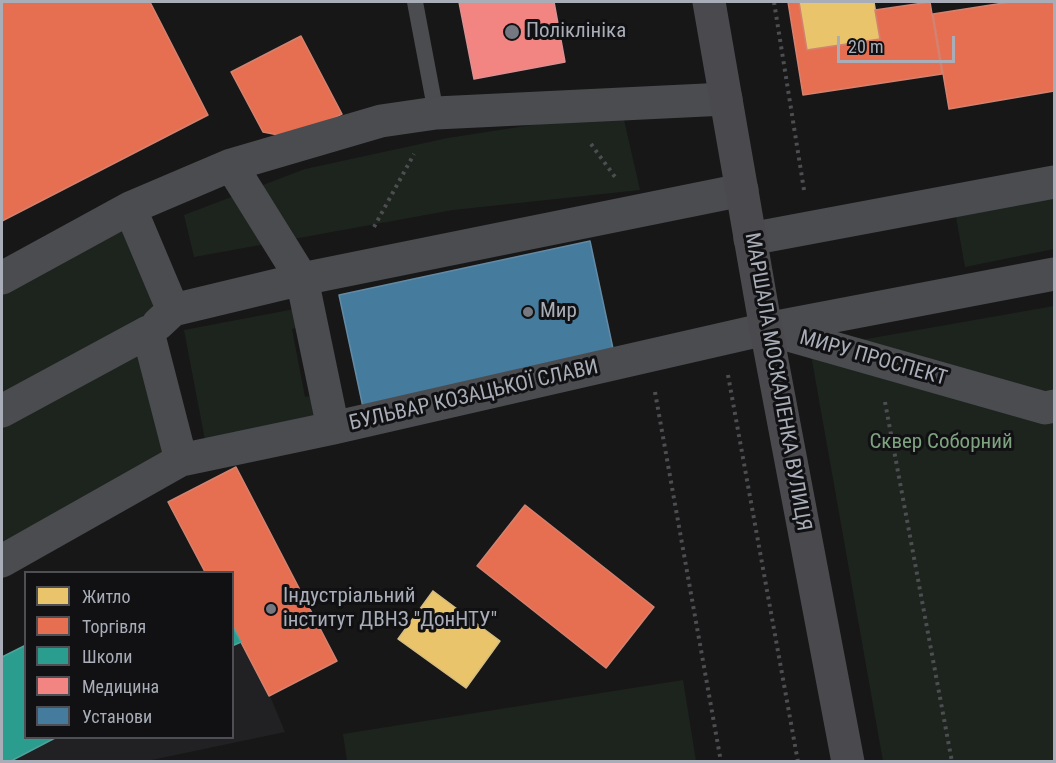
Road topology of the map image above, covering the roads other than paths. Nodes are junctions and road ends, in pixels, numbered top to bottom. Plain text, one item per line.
1 (415, 2) edge
2 (708, 2) edge
3 (726, 99) junction
4 (436, 113) junction
5 (231, 165) junction
6 (1054, 182) edge
7 (742, 190) junction
8 (130, 208) junction
9 (750, 239) junction
10 (1054, 274) edge
11 (2, 278) edge
12 (302, 279) junction
13 (172, 310) junction
14 (766, 329) junction
15 (148, 332) junction
16 (1054, 406) edge
17 (2, 411) edge
18 (333, 428) junction
19 (181, 460) junction
20 (2, 561) edge
21 (848, 762) edge

1 - 4 lane
2 - 3 street, МАРШАЛА МОСКАЛЕНКА ВУЛИЦЯ
3 - 4 street
3 - 7 street, МАРШАЛА МОСКАЛЕНКА ВУЛИЦЯ
4 - 5 street
5 - 8 street
5 - 12 street
6 - 9 street
7 - 9 street, МАРШАЛА МОСКАЛЕНКА ВУЛИЦЯ
7 - 12 street
8 - 11 street
8 - 13 street
9 - 14 street, МАРШАЛА МОСКАЛЕНКА ВУЛИЦЯ
10 - 14 street, МИРУ ПРОСПЕКТ
12 - 13 street
12 - 18 street
13 - 15 street
14 - 16 street, МИРУ ПРОСПЕКТ
14 - 18 street, БУЛЬВАР КОЗАЦЬКОЇ СЛАВИ
14 - 21 street, МАРШАЛА МОСКАЛЕНКА ВУЛИЦЯ
15 - 17 street
15 - 19 street
18 - 19 street, БУЛЬВАР КОЗАЦЬКОЇ СЛАВИ
19 - 20 street, БУЛЬВАР КОЗАЦЬКОЇ СЛАВИ

